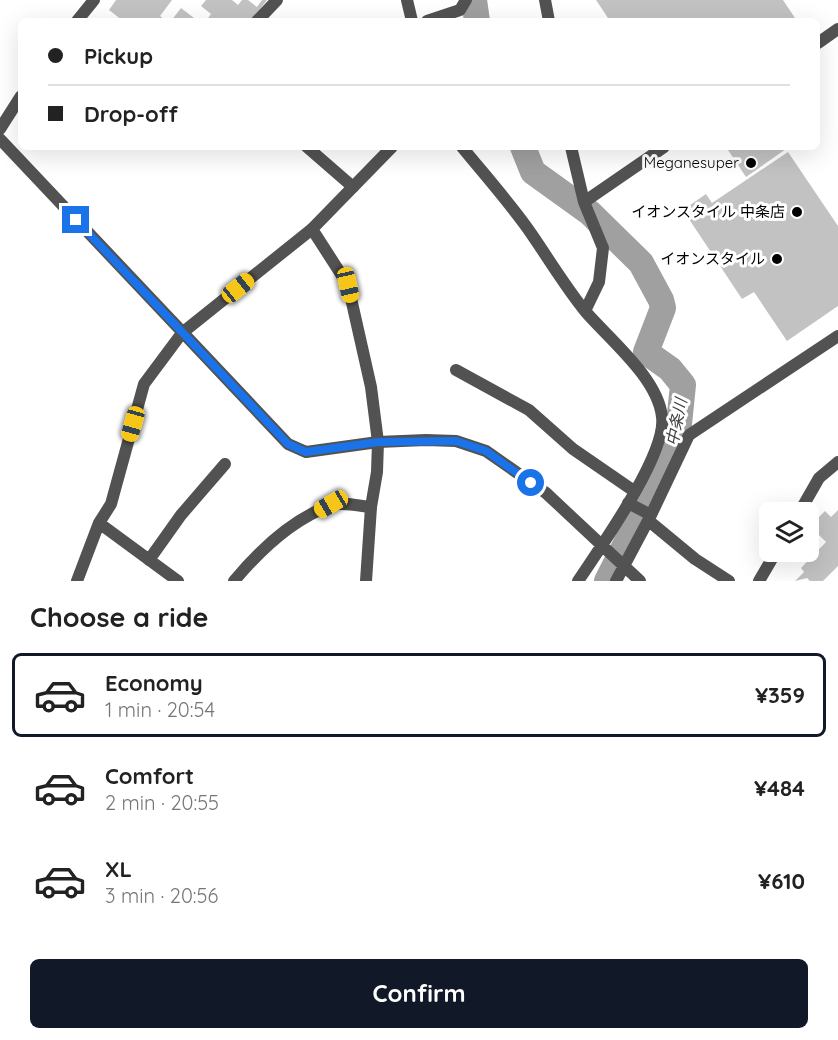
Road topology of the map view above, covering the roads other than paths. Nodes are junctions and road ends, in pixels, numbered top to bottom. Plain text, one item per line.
1 (93, 0) edge
2 (277, 0) edge
3 (407, 0) edge
4 (466, 0) edge
5 (545, 0) edge
6 (79, 18) edge
7 (261, 18) edge
8 (411, 18) edge
9 (436, 18) edge
10 (548, 18) edge
11 (838, 29) edge
12 (820, 42) edge
13 (18, 101) edge
14 (0, 129) edge
15 (0, 139) edge
16 (310, 150) edge
17 (389, 150) edge
18 (464, 150) edge
19 (572, 150) edge
20 (660, 150) edge
21 (353, 187) junction
22 (584, 202) junction
23 (312, 229) junction
24 (585, 311) junction
25 (182, 333) junction
26 (838, 336) edge
27 (456, 370) dead end
28 (378, 442) junction
29 (838, 462) edge
30 (225, 464) dead end
31 (631, 497) junction
32 (805, 502) edge
33 (371, 507) junction
34 (650, 518) junction
35 (99, 523) junction
36 (602, 545) junction
37 (149, 560) junction
38 (770, 562) edge
39 (625, 567) junction
40 (77, 581) edge
41 (178, 581) edge
42 (234, 581) edge
43 (366, 581) edge
44 (578, 581) edge
45 (616, 581) edge
46 (640, 581) edge
47 (729, 581) edge
48 (759, 581) edge

1 - 6 street
2 - 7 street
3 - 8 street
4 - 9 street
5 - 10 street
11 - 12 street
13 - 14 street
15 - 25 street
16 - 21 street
17 - 21 street
18 - 24 street
19 - 22 street
20 - 22 street
21 - 23 street
22 - 24 street
23 - 25 street
23 - 28 street
24 - 31 street
25 - 28 street
25 - 35 street
26 - 34 street
27 - 31 street
28 - 33 street
28 - 36 street
29 - 32 street
30 - 37 street
31 - 34 street
31 - 36 street
33 - 42 street
33 - 43 street
34 - 39 street
34 - 47 street
35 - 37 street
35 - 40 street
36 - 39 street
36 - 44 street
37 - 41 street
38 - 48 street
39 - 45 street
39 - 46 street

